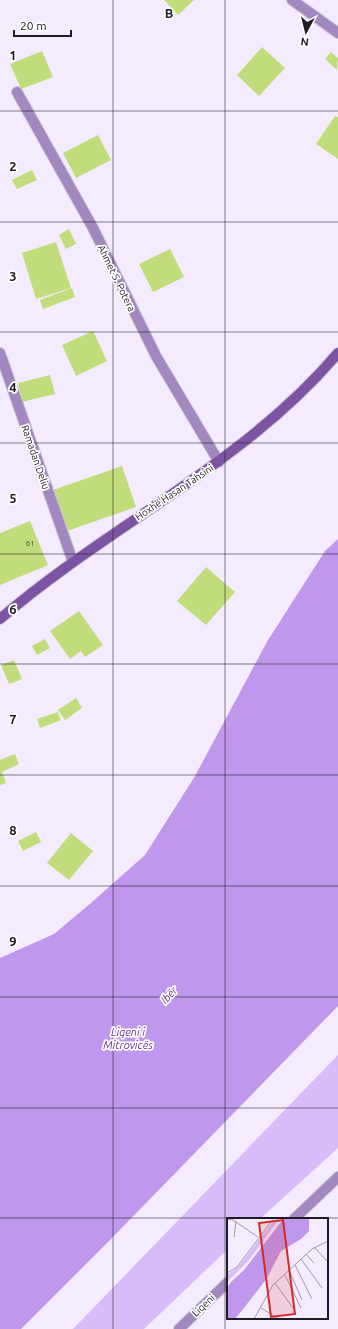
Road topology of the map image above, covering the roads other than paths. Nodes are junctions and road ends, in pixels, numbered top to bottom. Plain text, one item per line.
1 (292, 0) edge
2 (338, 33) edge
3 (17, 92) dead end
4 (0, 353) edge
5 (338, 353) edge
6 (219, 462) junction
7 (73, 562) junction
8 (0, 617) edge
9 (338, 1177) edge
10 (295, 1218) edge
11 (227, 1283) edge
12 (179, 1329) edge

1 - 2 street
3 - 6 street, Ahmet S. Potera
4 - 7 street, Ramadan Deliu
5 - 6 street, Hoxhë Hasan Tahsini
6 - 7 street, Hoxhë Hasan Tahsini
7 - 8 street, Hoxhë Hasan Tahsini
9 - 10 street
11 - 12 street, Liqeni

